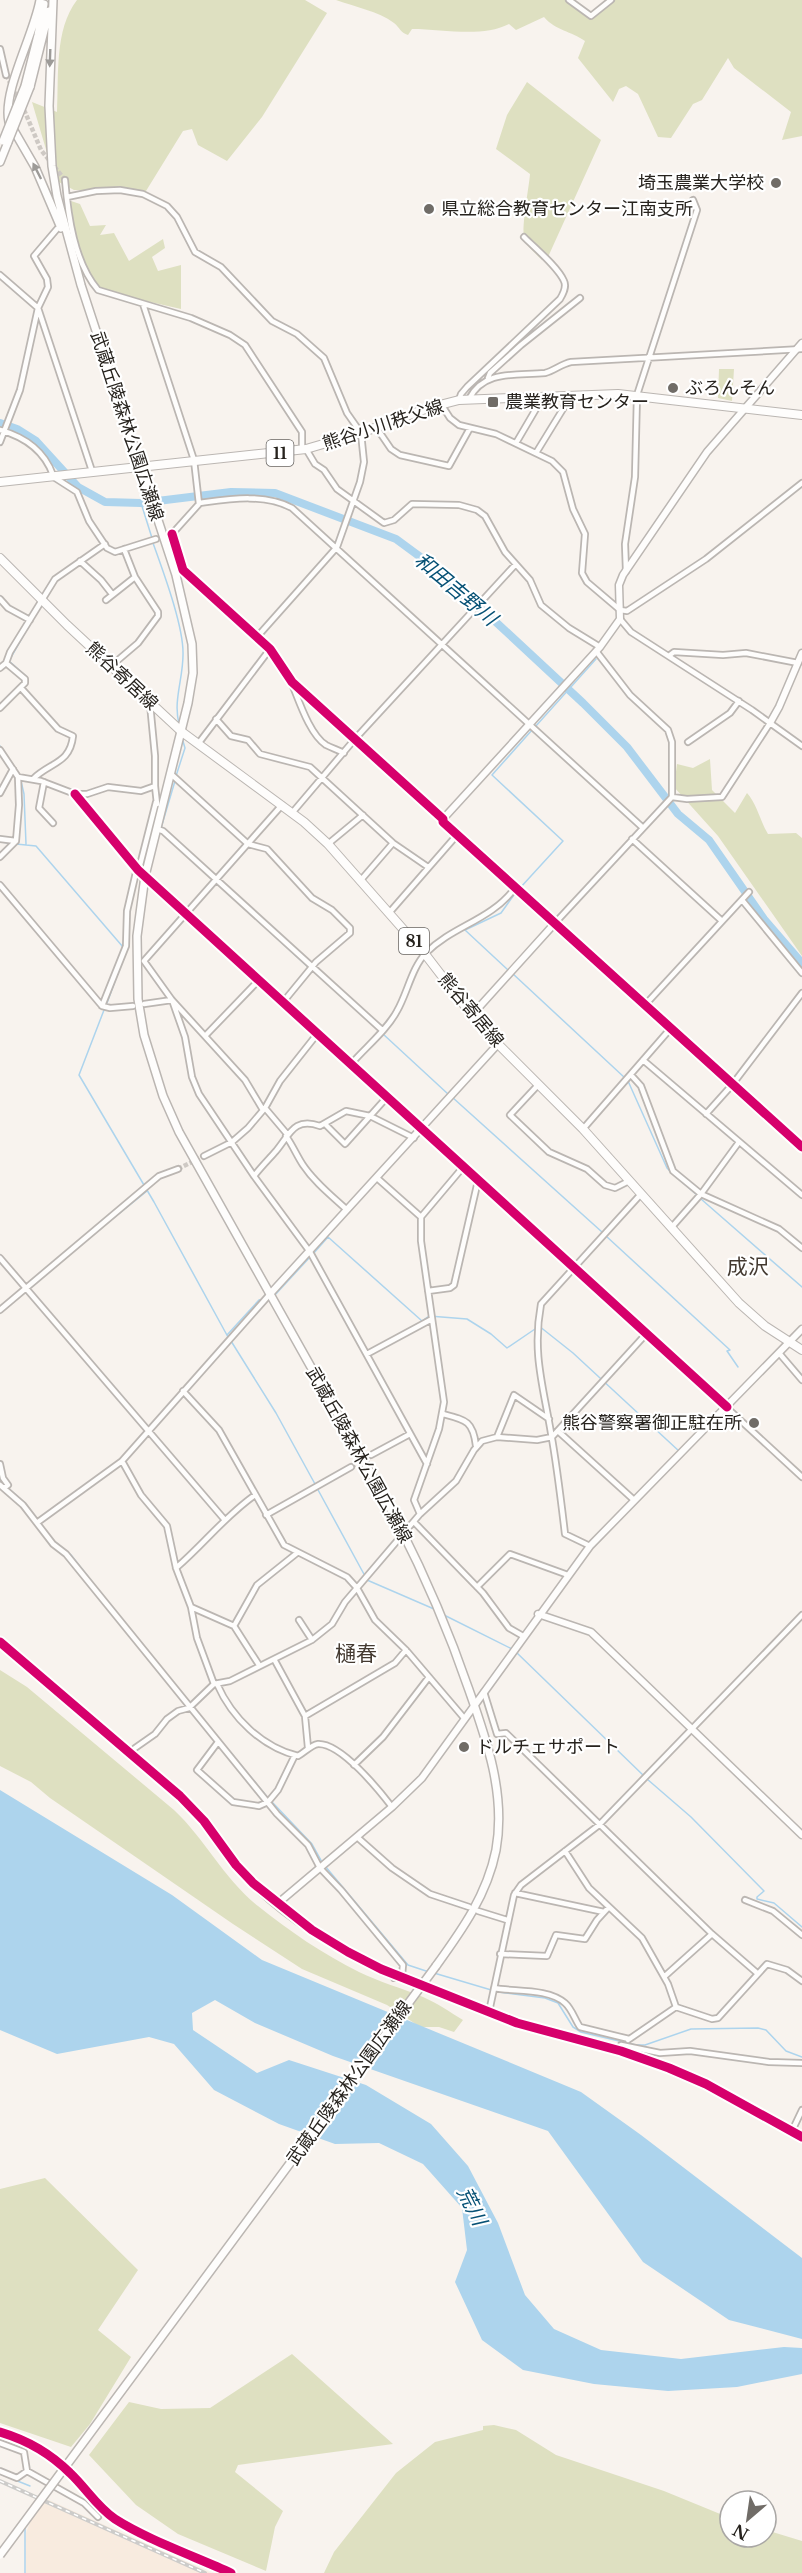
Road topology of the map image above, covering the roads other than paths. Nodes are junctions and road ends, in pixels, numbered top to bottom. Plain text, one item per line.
1 (42, 0) edge
2 (52, 0) edge
3 (569, 0) edge
4 (611, 0) edge
5 (0, 49) edge
6 (6, 75) tunnel mouth
7 (27, 87) junction
8 (6, 141) junction
9 (0, 148) edge
10 (0, 162) edge
11 (65, 180) tunnel mouth
12 (67, 197) junction
13 (693, 200) dead end
14 (57, 229) dead end
15 (524, 237) dead end
16 (68, 244) junction
17 (0, 275) edge
18 (580, 298) dead end
19 (143, 304) junction
20 (38, 308) junction
21 (800, 347) edge
22 (648, 356) junction
23 (488, 378) junction
24 (544, 395) junction
25 (569, 395) junction
26 (637, 395) junction
27 (470, 399) junction
28 (459, 400) junction
29 (441, 404) junction
30 (746, 407) junction
31 (802, 415) edge
32 (376, 427) junction
33 (470, 428) junction
34 (2, 431) edge
35 (361, 433) junction
36 (0, 442) edge
37 (516, 443) junction
38 (304, 450) junction
39 (536, 453) junction
40 (194, 460) junction
41 (140, 466) junction
42 (88, 471) junction
43 (53, 475) junction
44 (0, 482) edge
45 (802, 483) edge
46 (199, 502) junction
47 (352, 502) junction
48 (156, 539) dead end
49 (105, 544) junction
50 (338, 547) junction
51 (124, 549) junction
52 (0, 558) edge
53 (80, 561) junction
54 (515, 565) junction
55 (626, 571) junction
56 (135, 577) junction
57 (112, 594) junction
58 (0, 599) edge
59 (42, 600) junction
60 (106, 600) dead end
61 (620, 610) junction
62 (620, 619) junction
63 (29, 622) junction
64 (257, 637) junction
65 (443, 645) junction
66 (270, 649) junction
67 (598, 649) junction
68 (802, 653) edge
69 (670, 655) junction
70 (6, 663) junction
71 (798, 663) junction
72 (111, 666) junction
73 (0, 668) edge
74 (292, 682) junction
75 (21, 688) junction
76 (739, 701) junction
77 (149, 702) junction
78 (0, 708) edge
79 (216, 719) junction
80 (770, 723) junction
81 (530, 725) junction
82 (181, 734) junction
83 (354, 740) junction
84 (688, 742) dead end
85 (198, 744) junction
86 (802, 746) edge
87 (0, 750) edge
88 (344, 753) junction
89 (13, 769) junction
90 (171, 774) junction
91 (18, 777) junction
92 (322, 778) junction
93 (33, 779) junction
94 (44, 782) junction
95 (155, 786) junction
96 (0, 793) edge
97 (75, 794) junction
98 (672, 796) junction
99 (156, 802) junction
100 (282, 806) junction
101 (162, 808) junction
102 (292, 813) junction
103 (363, 815) junction
104 (443, 819) junction
105 (53, 823) dead end
106 (642, 827) junction
107 (157, 829) junction
108 (457, 835) junction
109 (0, 839) edge
110 (632, 839) junction
111 (16, 841) junction
112 (393, 843) junction
113 (248, 844) junction
114 (328, 844) junction
115 (0, 857) edge
116 (428, 867) junction
117 (138, 869) junction
118 (145, 876) junction
119 (217, 879) junction
120 (361, 880) junction
121 (0, 885) edge
122 (515, 888) junction
123 (750, 892) dead end
124 (741, 900) junction
125 (186, 913) junction
126 (389, 913) junction
127 (722, 921) junction
128 (555, 923) junction
129 (425, 954) junction
130 (313, 967) junction
131 (802, 973) edge
132 (259, 980) junction
133 (802, 993) edge
134 (172, 1000) junction
135 (284, 1002) junction
136 (133, 1005) dead end
137 (144, 1005) dead end
138 (645, 1005) junction
139 (102, 1006) junction
140 (472, 1015) junction
141 (671, 1028) junction
142 (382, 1030) junction
143 (318, 1033) junction
144 (206, 1035) junction
145 (498, 1044) junction
146 (644, 1060) junction
147 (352, 1064) junction
148 (631, 1075) junction
149 (539, 1084) junction
150 (732, 1085) junction
151 (388, 1096) junction
152 (264, 1109) junction
153 (706, 1114) junction
154 (370, 1116) junction
155 (325, 1124) junction
156 (423, 1128) junction
157 (583, 1130) junction
158 (286, 1135) junction
159 (414, 1138) junction
160 (232, 1142) junction
161 (739, 1142) junction
162 (802, 1147) edge
163 (204, 1156) tunnel mouth
164 (464, 1166) junction
165 (178, 1168) tunnel mouth
166 (254, 1176) junction
167 (377, 1178) junction
168 (629, 1180) junction
169 (481, 1181) junction
170 (641, 1194) junction
171 (701, 1194) junction
172 (802, 1195) edge
173 (347, 1210) junction
174 (421, 1217) junction
175 (671, 1228) junction
176 (802, 1248) edge
177 (309, 1252) junction
178 (0, 1258) edge
179 (575, 1267) junction
180 (25, 1288) junction
181 (428, 1291) junction
182 (270, 1294) junction
183 (0, 1310) edge
184 (432, 1319) junction
185 (802, 1329) edge
186 (647, 1333) junction
187 (789, 1342) junction
188 (802, 1350) edge
189 (779, 1353) junction
190 (367, 1354) junction
191 (802, 1380) edge
192 (183, 1391) junction
193 (726, 1407) junction
194 (443, 1414) junction
195 (549, 1419) junction
196 (147, 1432) junction
197 (559, 1432) junction
198 (410, 1434) junction
199 (497, 1437) junction
200 (552, 1437) junction
201 (476, 1446) junction
202 (371, 1455) tunnel mouth
203 (122, 1461) junction
204 (0, 1464) edge
205 (427, 1464) junction
206 (351, 1467) tunnel mouth
207 (802, 1477) edge
208 (2, 1486) edge
209 (255, 1495) junction
210 (634, 1500) junction
211 (420, 1514) junction
212 (266, 1515) junction
213 (224, 1519) junction
214 (38, 1522) junction
215 (414, 1522) junction
216 (404, 1534) junction
217 (590, 1546) junction
218 (297, 1553) junction
219 (176, 1568) junction
220 (568, 1575) junction
221 (477, 1587) junction
222 (357, 1588) junction
223 (190, 1607) junction
224 (538, 1614) junction
225 (802, 1615) edge
226 (299, 1620) dead end
227 (234, 1626) junction
228 (523, 1635) junction
229 (312, 1640) junction
230 (0, 1642) edge
231 (406, 1650) junction
232 (274, 1659) junction
233 (259, 1665) junction
234 (429, 1677) junction
235 (215, 1684) junction
236 (484, 1692) junction
237 (474, 1705) junction
238 (189, 1708) junction
239 (306, 1716) junction
240 (464, 1718) junction
241 (692, 1729) junction
242 (218, 1742) junction
243 (135, 1748) dead end
244 (308, 1749) junction
245 (295, 1755) junction
246 (354, 1765) junction
247 (268, 1802) junction
248 (392, 1807) junction
249 (598, 1825) junction
250 (802, 1835) edge
251 (357, 1837) junction
252 (565, 1851) junction
253 (320, 1868) junction
254 (515, 1893) junction
255 (745, 1900) dead end
256 (277, 1904) junction
257 (469, 1907) dead end
258 (609, 1908) junction
259 (478, 1911) dead end
260 (604, 1912) junction
261 (507, 1920) junction
262 (712, 1934) junction
263 (802, 1935) edge
264 (500, 1954) junction
265 (758, 1973) junction
266 (402, 1976) junction
267 (664, 1976) junction
268 (394, 1978) dead end
269 (802, 1981) edge
270 (494, 1988) junction
271 (676, 2007) junction
272 (489, 2012) junction
273 (629, 2039) junction
274 (619, 2047) junction
275 (802, 2063) edge
276 (802, 2110) edge
277 (792, 2132) junction
278 (802, 2137) edge
279 (0, 2443) edge
280 (0, 2471) edge
281 (27, 2471) junction
282 (99, 2517) dead end
283 (0, 2555) edge

1 - 7 main road
16 -> 1 main road, 武蔵丘陵森林公園広瀬線
2 - 7 main road
2 -> 16 main road, 武蔵丘陵森林公園広瀬線
3 - 4 street
5 - 6 street
7 - 8 main road, bridge
8 - 9 main road
8 - 10 main road
11 - 12 street
12 - 19 street
12 - 35 street
13 - 22 street
14 - 20 street
15 - 28 street
16 - 41 main road, 武蔵丘陵森林公園広瀬線
17 - 20 street
18 - 23 street
19 - 38 street
19 - 40 street
20 - 34 street
20 - 42 street
21 - 22 street
21 - 30 street
22 - 23 street
22 - 26 street
23 - 27 street
24 - 25 main road, 熊谷小川秩父線 / 11
24 - 27 main road, 熊谷小川秩父線 / 11
24 - 37 street
25 - 26 main road, 熊谷小川秩父線 / 11
25 - 39 street
26 - 30 main road, 熊谷小川秩父線 / 11
26 - 55 street
27 - 28 main road, 熊谷小川秩父線 / 11
28 - 29 main road, 熊谷小川秩父線 / 11
29 - 32 main road, 熊谷小川秩父線 / 11
29 - 33 street
30 - 31 main road, 熊谷小川秩父線 / 11
30 - 55 street
32 - 33 street
32 - 35 main road, 熊谷小川秩父線 / 11
33 - 37 street
34 - 36 street
34 - 43 street
35 - 38 main road, 熊谷小川秩父線 / 11
35 - 47 street
37 - 39 street
38 - 40 main road, 熊谷小川秩父線 / 11
38 - 47 street
39 - 61 street
40 - 41 main road, 熊谷小川秩父線 / 11
40 - 46 street
41 - 42 main road, 熊谷小川秩父線 / 11
41 - 82 main road, 武蔵丘陵森林公園広瀬線
42 - 43 main road, 熊谷小川秩父線 / 11
43 - 44 main road, 熊谷小川秩父線 / 11
43 - 49 street
45 - 61 street
46 - 50 street
46 - 64 street
47 - 50 street
47 - 54 street
48 - 51 street
49 - 51 street
49 - 53 street
50 - 64 street
50 - 65 street
51 - 56 street
52 - 59 main road, 熊谷寄居線 / 81
53 - 57 street
53 - 59 street
54 - 65 street
54 - 67 street
55 - 61 street
56 - 57 street
56 - 72 street
57 - 60 street
58 - 63 street
59 - 63 street
59 - 72 main road, 熊谷寄居線 / 81
61 - 62 street
62 - 67 street
62 - 69 street
63 - 70 street
64 - 66 street
65 - 81 street
65 - 83 street
66 - 74 street
66 - 79 street
67 - 81 street
67 - 98 street
68 - 71 street
69 - 71 street
69 - 76 street
70 - 73 street
70 - 75 street
71 - 80 street
72 - 77 main road, 熊谷寄居線 / 81
74 - 83 street
74 - 88 street
75 - 78 street
75 - 93 street
76 - 80 street
76 - 84 street
77 - 82 main road, 熊谷寄居線 / 81
77 - 95 street
79 - 85 street
79 - 92 street
80 - 86 street
80 - 98 street
81 - 104 street
81 - 106 street
82 - 85 main road, 熊谷寄居線 / 81
82 - 90 main road, 武蔵丘陵森林公園広瀬線
83 - 88 street
83 - 104 street
85 - 100 main road, 熊谷寄居線 / 81
87 - 89 street
88 - 92 street
89 - 91 street
89 - 96 street
90 - 101 main road, 武蔵丘陵森林公園広瀬線
90 - 113 street
91 - 93 street
91 - 111 street
92 - 102 street
92 - 103 street
93 - 94 street
94 - 97 street
94 - 105 street
95 - 97 street
95 - 99 street
97 - 117 street
98 - 106 street
99 - 101 street
99 - 117 street
100 - 102 main road, 熊谷寄居線 / 81
100 - 113 street
101 - 107 main road, 武蔵丘陵森林公園広瀬線
102 - 114 main road, 熊谷寄居線 / 81
103 - 112 street
103 - 114 street
104 - 108 street
106 - 110 street
107 - 118 main road, 武蔵丘陵森林公園広瀬線
107 - 119 street
108 - 116 street
108 - 122 street
109 - 111 street
110 - 127 street
110 - 128 street
111 - 115 street
112 - 116 street
112 - 120 street
113 - 119 street
113 - 130 street
114 - 120 main road, 熊谷寄居線 / 81
116 - 126 street
117 - 118 street
117 - 139 street
118 - 125 street
118 - 182 main road, 武蔵丘陵森林公園広瀬線
119 - 125 street
119 - 130 street
120 - 126 main road, 熊谷寄居線 / 81
121 - 139 street
122 - 128 street
122 - 129 street
123 - 124 street
124 - 127 street
124 - 131 street
125 - 132 street
125 - 134 street
126 - 129 main road, 熊谷寄居線 / 81
127 - 138 street
128 - 138 street
128 - 140 street
129 - 140 main road, 熊谷寄居線 / 81
129 - 142 street
130 - 135 street
130 - 142 street
132 - 135 street
132 - 144 street
133 - 150 street
134 - 137 street
134 - 144 street
134 - 160 street
135 - 143 street
136 - 139 street
138 - 141 street
140 - 145 main road, 熊谷寄居線 / 81
141 - 146 street
141 - 150 street
142 - 147 street
143 - 147 street
143 - 152 street
144 - 152 street
145 - 149 main road, 熊谷寄居線 / 81
145 - 156 street
146 - 148 street
146 - 153 street
147 - 151 street
148 - 157 street
148 - 171 street
149 - 157 main road, 熊谷寄居線 / 81
149 - 168 street
150 - 153 street
150 - 162 street
151 - 154 street
151 - 156 street
152 - 158 street
152 - 160 street
153 - 161 street
154 - 155 street
154 - 155 street
154 - 159 street
155 - 158 street
156 - 159 street
156 - 164 street
157 - 168 main road, 熊谷寄居線 / 81
158 - 166 street
158 - 173 street
159 - 167 street
160 - 163 street
160 - 166 street
161 - 171 street
161 - 172 street
164 - 169 street
164 - 174 street
165 - 180 street
166 - 177 street
167 - 173 street
167 - 174 street
168 - 170 main road, 熊谷寄居線 / 81
169 - 179 street
169 - 181 street
170 - 175 main road, 熊谷寄居線 / 81
170 - 179 street
171 - 175 street
171 - 176 street
173 - 177 street
174 - 181 street
175 - 187 main road, 熊谷寄居線 / 81
177 - 182 street
177 - 190 street
178 - 180 street
179 - 186 street
179 - 195 street
180 - 183 street
180 - 196 street
181 - 184 street
182 - 192 street
182 - 216 main road, 武蔵丘陵森林公園広瀬線
184 - 190 street
184 - 194 street
185 - 187 street
186 - 193 street
186 - 197 street
187 - 188 main road, 熊谷寄居線 / 81
187 - 189 street
189 - 191 street
189 - 193 street
190 - 198 street
192 - 196 street
192 - 209 street
193 - 207 street
193 - 210 street
194 - 201 street
194 - 205 street
195 - 199 street
195 - 200 street
196 - 203 street
196 - 213 street
197 - 200 street
197 - 210 street
198 - 202 street
198 - 205 street
199 - 200 street
199 - 201 street
200 - 217 street
201 - 211 street
203 - 214 street
203 - 219 street
204 - 208 street
205 - 211 street
206 - 212 street
208 - 214 street
209 - 212 street
209 - 213 street
210 - 217 street
211 - 215 street
212 - 218 street
213 - 219 street
214 - 238 street
215 - 216 street
215 - 221 street
216 - 222 street
216 - 237 main road, 武蔵丘陵森林公園広瀬線
217 - 220 street
218 - 222 street
218 - 227 street
219 - 223 street
220 - 221 street
220 - 224 street
221 - 228 street
222 - 229 street
222 - 231 street
223 - 227 street
223 - 235 street
224 - 228 street
224 - 241 street
225 - 241 street
226 - 229 street
227 - 233 street
228 - 236 street
229 - 232 street
230 - 256 street
231 - 234 street
231 - 239 street
232 - 233 street
232 - 239 street
233 - 235 street
234 - 240 street
234 - 246 street
235 - 238 street
235 - 245 street
236 - 237 street
236 - 249 street
237 - 240 street
237 - 283 main road, 武蔵丘陵森林公園広瀬線, bridge
238 - 242 street
238 - 243 street
239 - 244 street
240 - 248 street
241 - 249 street
241 - 250 street
242 - 247 street
242 - 247 street
244 - 245 street
244 - 246 street
245 - 247 street
246 - 248 street
247 - 253 street
248 - 251 street
249 - 252 street
249 - 262 street
251 - 253 street
251 - 257 street
252 - 254 street
252 - 258 street
253 - 256 street
253 - 266 street
254 - 260 street
254 - 261 street
255 - 263 street
256 - 266 street
258 - 260 street
258 - 267 street
259 - 261 street
260 - 264 street
261 - 264 street
262 - 265 street
262 - 267 street
264 - 270 street
265 - 269 street
265 - 271 street
266 - 268 street
266 - 272 street
267 - 271 street
270 - 272 street
270 - 273 street
271 - 273 street
272 - 274 street
273 - 274 street
274 - 275 street
274 - 277 street
276 - 277 street
277 - 278 street
279 - 281 street
280 - 281 street
281 - 282 street

